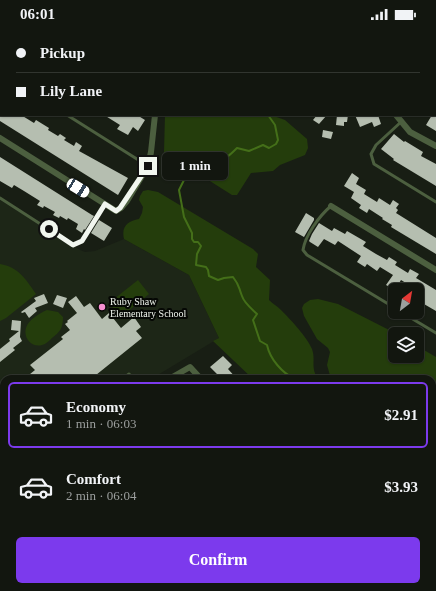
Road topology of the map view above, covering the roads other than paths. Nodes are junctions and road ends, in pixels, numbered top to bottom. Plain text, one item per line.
1 (69, 116) edge
2 (155, 116) edge
3 (397, 116) edge
4 (401, 122) junction
5 (0, 138) edge
6 (436, 146) edge
7 (148, 166) junction
8 (0, 198) edge
9 (436, 202) edge
10 (105, 204) junction
11 (331, 206) joint
12 (436, 270) edge
13 (388, 304) edge
14 (413, 319) edge
15 (436, 333) edge
16 (176, 375) edge
17 (197, 375) edge

1 - 7 lane
2 - 7 street
3 - 4 street
4 - 6 street
4 - 9 lane
5 - 10 street
7 - 10 street
8 - 10 lane
11 - 12 street
11 - 13 lane
14 - 15 lane
16 - 17 street

